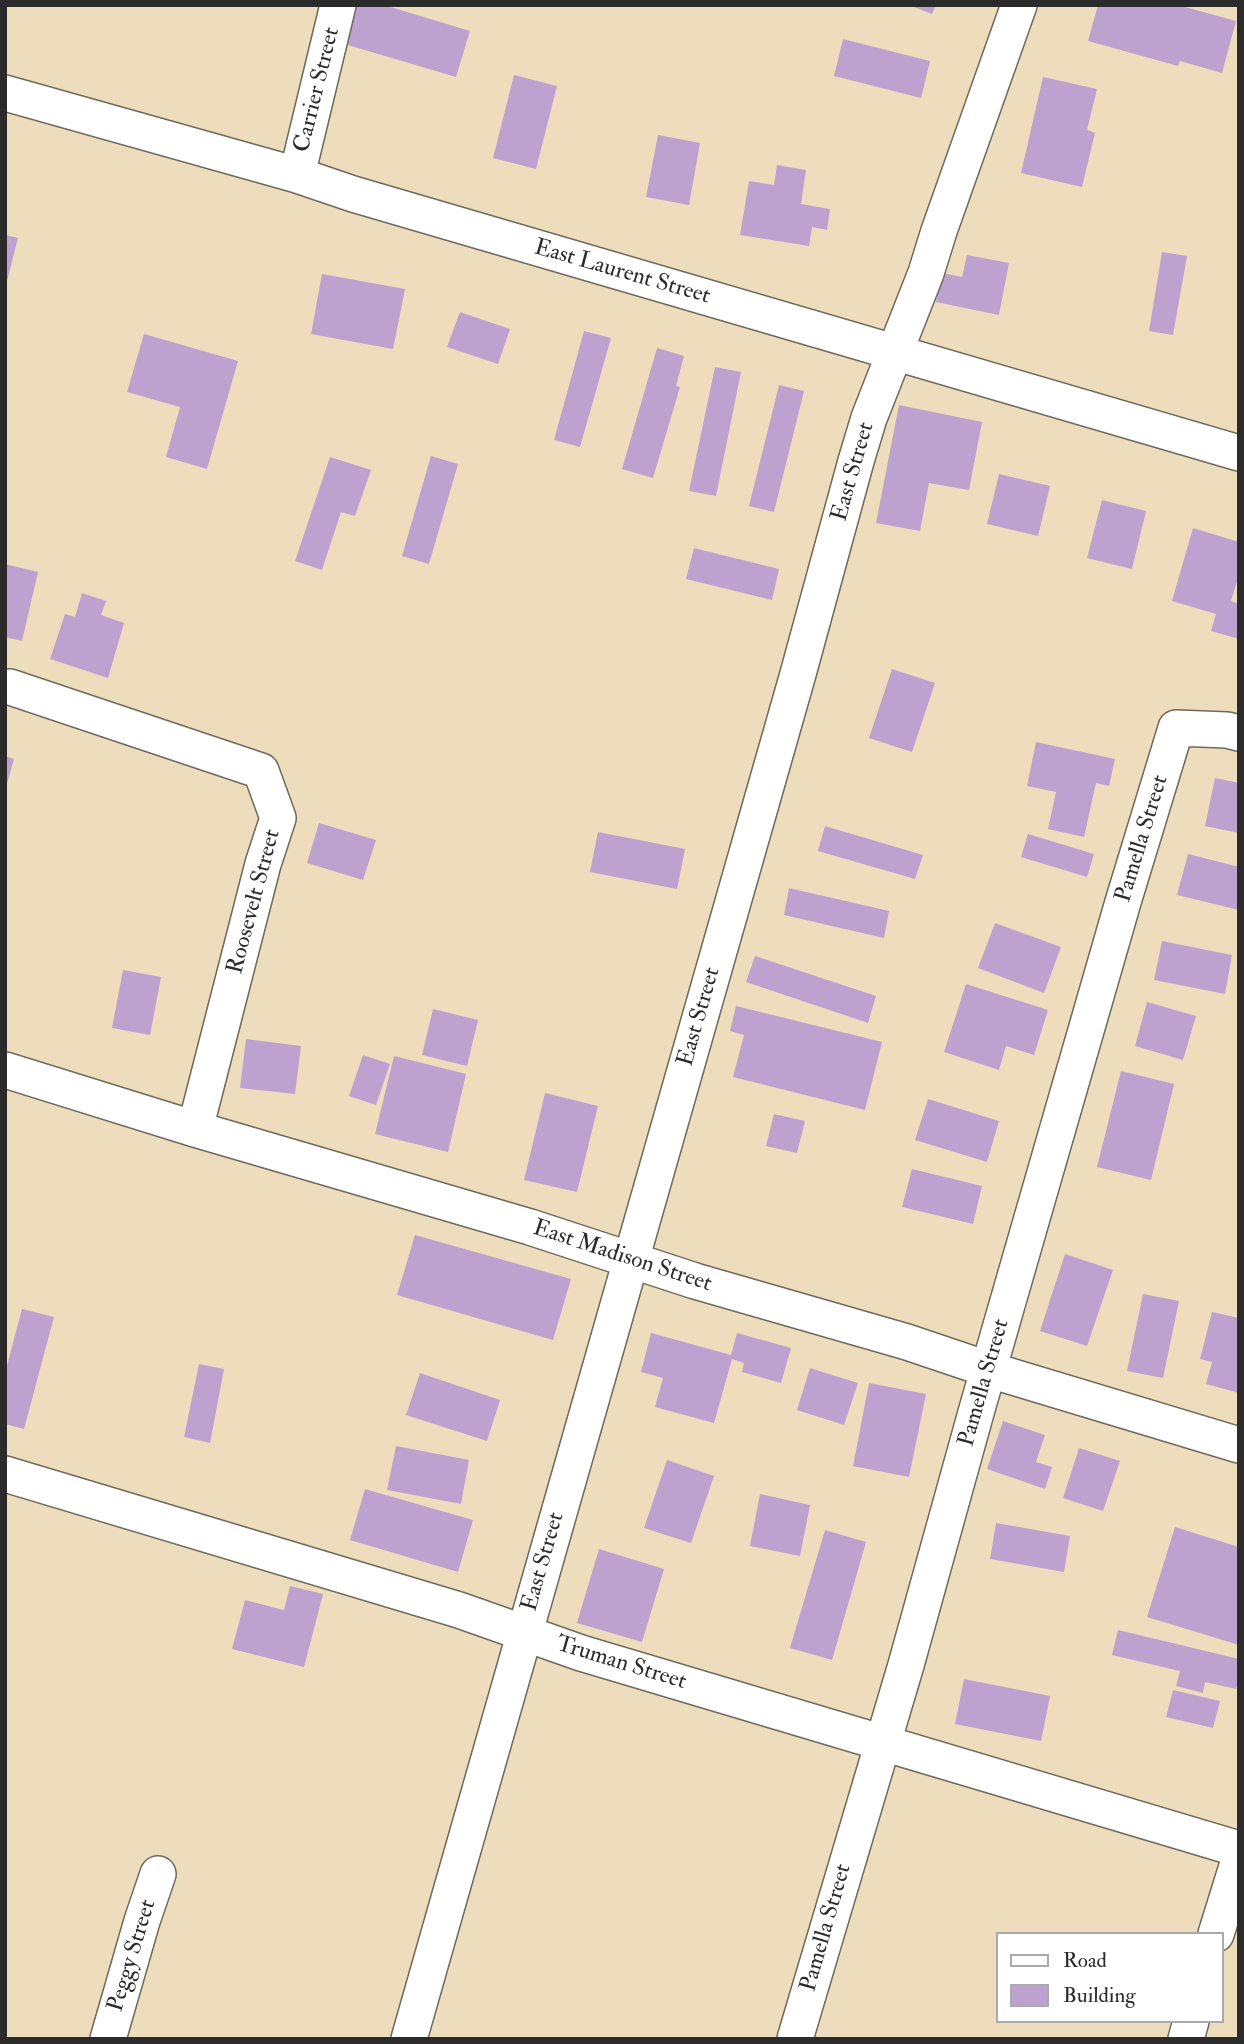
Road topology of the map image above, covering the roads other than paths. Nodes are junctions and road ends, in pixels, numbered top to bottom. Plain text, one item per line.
1 (338, 5) edge
2 (1019, 5) edge
3 (5, 93) edge
4 (297, 175) junction
5 (895, 353) junction
6 (1239, 453) edge
7 (9, 687) dead end
8 (1239, 733) edge
9 (5, 1070) edge
10 (195, 1129) junction
11 (631, 1259) junction
12 (990, 1370) junction
13 (1239, 1445) edge
14 (5, 1474) edge
15 (524, 1632) junction
16 (882, 1742) junction
17 (1239, 1849) edge
18 (1239, 1860) edge
19 (158, 1874) dead end
20 (1217, 1932) edge
21 (108, 2039) edge
22 (409, 2039) edge
23 (795, 2039) edge

1 - 4 street, Carrier Street
2 - 5 street, East Street
3 - 4 street, East Laurent Street
4 - 5 street, East Laurent Street
5 - 6 street, East Laurent Street
5 - 11 street, East Street
7 - 10 street, Roosevelt Street
8 - 12 street, Pamella Street
9 - 10 street, East Madison Street
10 - 11 street, East Madison Street
11 - 12 street, East Madison Street
11 - 15 street, East Street
12 - 13 street, East Madison Street
12 - 16 street, Pamella Street
14 - 15 street, Truman Street
15 - 16 street, Truman Street
15 - 22 street, East Street
16 - 17 street, Truman Street
16 - 23 street, Pamella Street
18 - 20 street
19 - 21 street, Peggy Street

